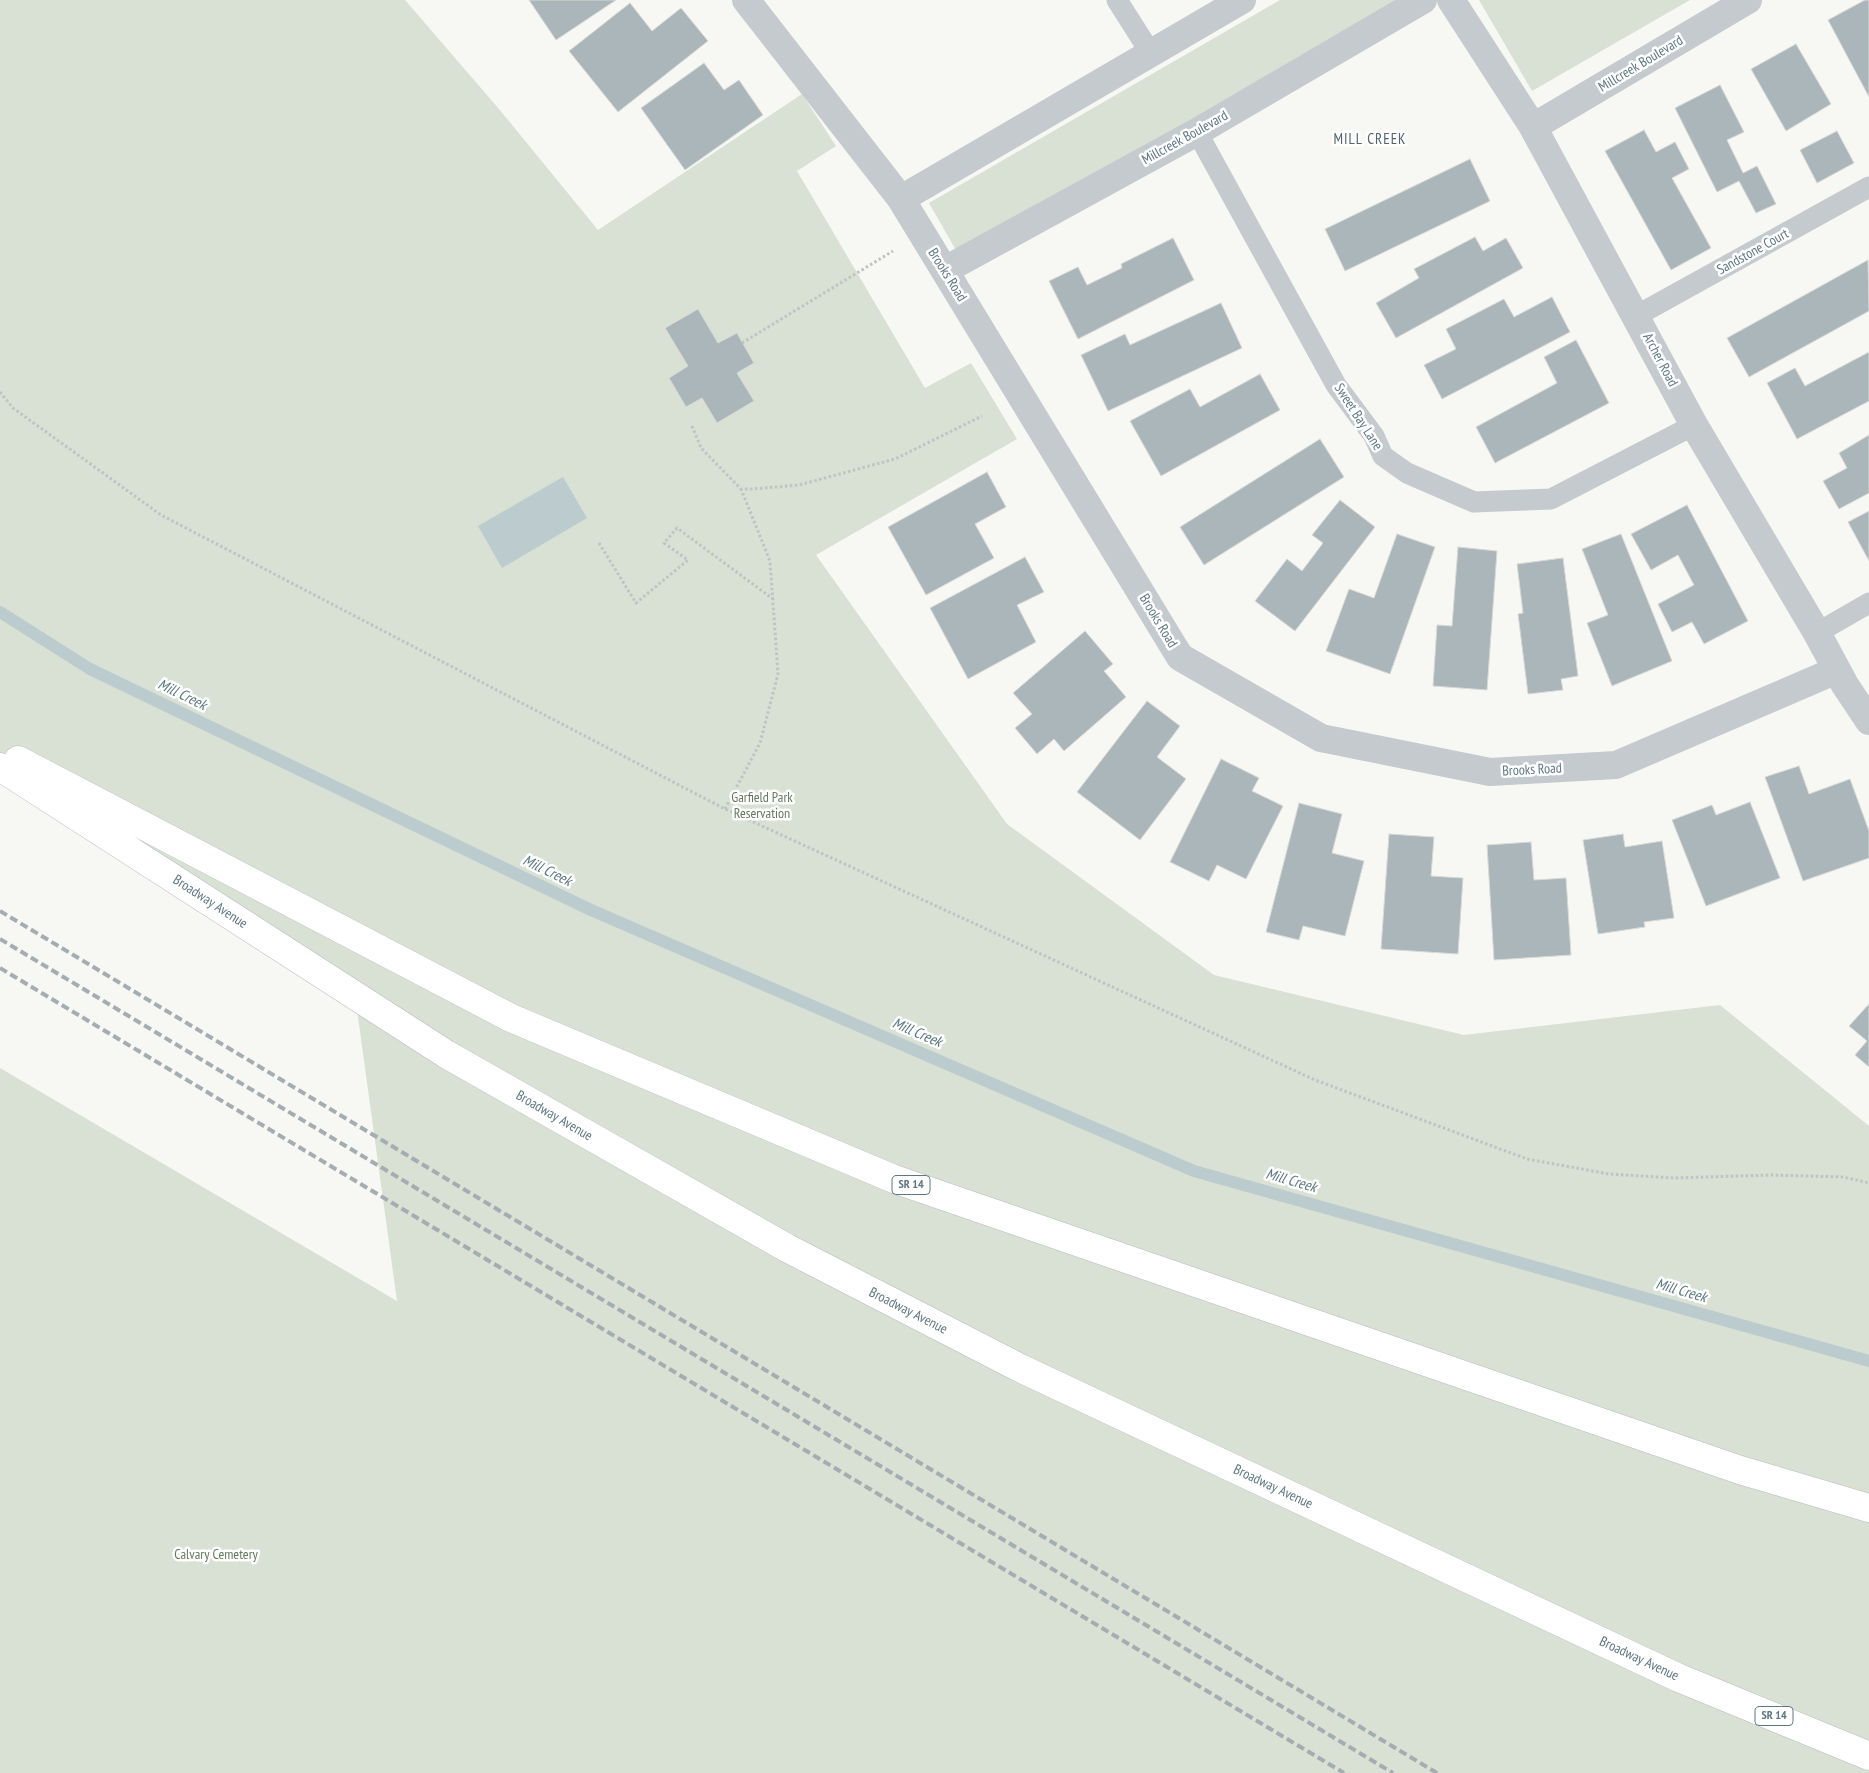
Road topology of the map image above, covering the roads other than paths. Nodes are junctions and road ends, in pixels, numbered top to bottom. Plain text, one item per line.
1 (746, 0) edge
2 (1117, 0) edge
3 (1242, 0) edge
4 (1423, 0) edge
5 (1450, 0) edge
6 (1748, 0) edge
7 (1150, 52) junction
8 (1533, 127) junction
9 (1196, 132) junction
10 (1869, 187) edge
11 (901, 199) junction
12 (945, 270) junction
13 (1636, 316) junction
14 (1694, 425) junction
15 (1869, 603) edge
16 (1817, 633) junction
17 (1837, 670) junction
18 (1869, 721) edge
19 (0, 750) edge
20 (0, 767) edge
21 (1869, 1508) edge
22 (1869, 1756) edge

1 - 11 street, Brooks Road
2 - 7 lane
3 - 7 street
4 - 9 street, Millcreek Boulevard
5 - 8 street, Archer Road
6 - 8 street, Millcreek Boulevard
7 - 11 street
8 - 13 street, Archer Road
9 - 12 street, Millcreek Boulevard
9 - 14 lane, Sweet Bay Lane
10 - 13 lane, Sandstone Court
11 - 12 street, Brooks Road
12 - 17 street, Brooks Road
13 - 14 street, Archer Road
14 - 16 street, Archer Road
15 - 16 lane
16 - 17 street, Archer Road
17 - 18 street, Archer Road
19 - 21 main road, SR 14
20 - 22 main road, Broadway Avenue / SR 14

